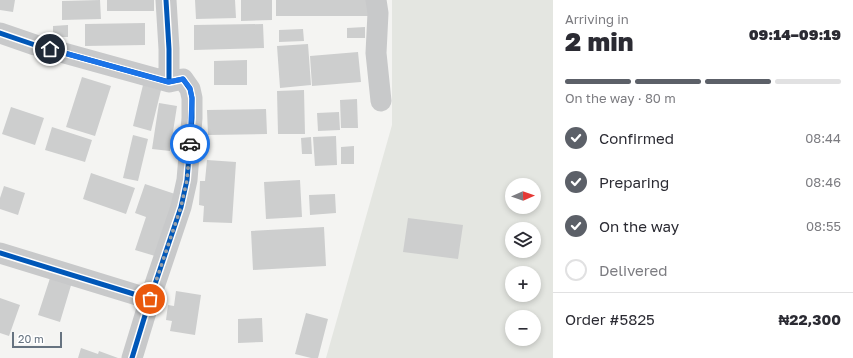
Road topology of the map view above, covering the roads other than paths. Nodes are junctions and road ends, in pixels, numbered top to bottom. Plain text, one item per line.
1 (166, 0) edge
2 (376, 0) edge
3 (0, 33) edge
4 (168, 82) junction
5 (381, 100) dead end
6 (0, 253) edge
7 (150, 299) junction
8 (132, 358) edge

1 - 4 street
2 - 5 street
3 - 4 street
4 - 7 street
6 - 7 street
7 - 8 street

